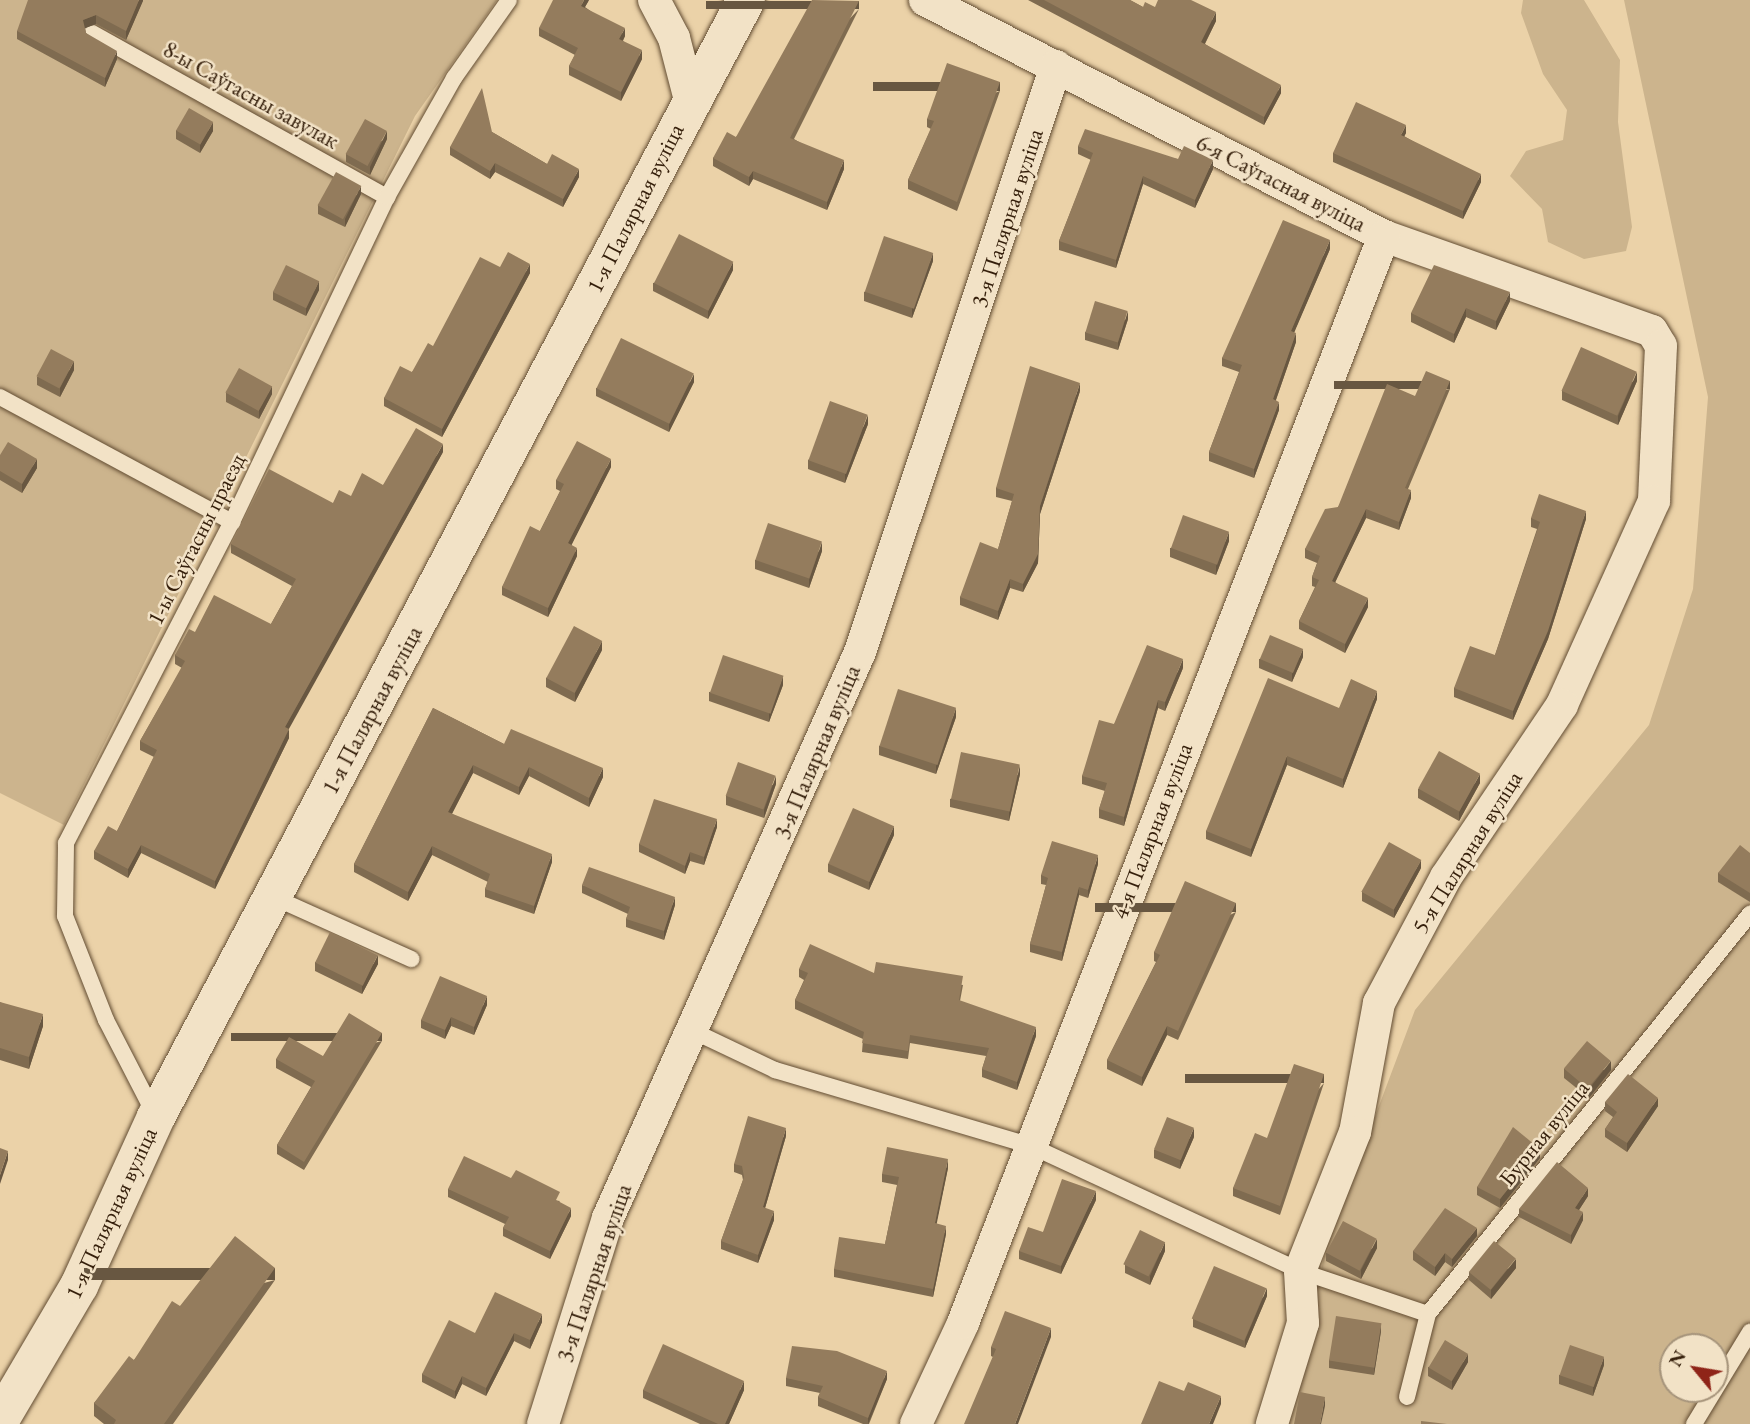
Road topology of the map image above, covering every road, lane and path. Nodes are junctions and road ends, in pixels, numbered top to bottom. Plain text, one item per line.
1 (509, 0) edge
2 (654, 0) edge
3 (746, 0) edge
4 (925, 0) edge
5 (92, 33) edge
6 (1056, 66) junction
7 (690, 100) junction
8 (387, 197) junction
9 (1384, 236) junction
10 (1652, 331) joint
11 (0, 397) edge
12 (232, 522) junction
13 (271, 896) junction
14 (1750, 914) edge
15 (411, 959) dead end
16 (695, 1032) junction
17 (156, 1117) junction
18 (1030, 1146) junction
19 (1300, 1271) junction
20 (1428, 1314) junction
21 (1750, 1332) edge
22 (1407, 1396) dead end
23 (0, 1420) edge
24 (543, 1424) edge
25 (916, 1424) edge
26 (1272, 1424) edge
27 (1694, 1424) edge

1 - 8 lane, 1-ы Саўгасны праезд
2 - 7 street
3 - 7 street, 1-я Палярная вуліца
4 - 6 street, 6-я Саўгасная вуліца
5 - 8 lane, 8-ы Саўгасны завулак
6 - 9 street, 6-я Саўгасная вуліца
6 - 16 street, 3-я Палярная вуліца
7 - 13 street, 1-я Палярная вуліца
8 - 12 lane, 1-ы Саўгасны праезд
9 - 10 street, 6-я Саўгасная вуліца
9 - 18 street, 4-я Палярная вуліца
10 - 19 street, 5-я Палярная вуліца
11 - 12 lane
12 - 17 lane, 1-ы Саўгасны праезд
13 - 15 lane
13 - 17 street, 1-я Палярная вуліца
14 - 20 lane, Бурная вуліца
16 - 18 lane
16 - 24 street, 3-я Палярная вуліца
17 - 23 street, 1-я Палярная вуліца
18 - 19 lane
18 - 25 street, 4-я Палярная вуліца
19 - 20 lane
19 - 26 street, 5-я Палярная вуліца
20 - 22 lane, Бурная вуліца
21 - 27 lane

